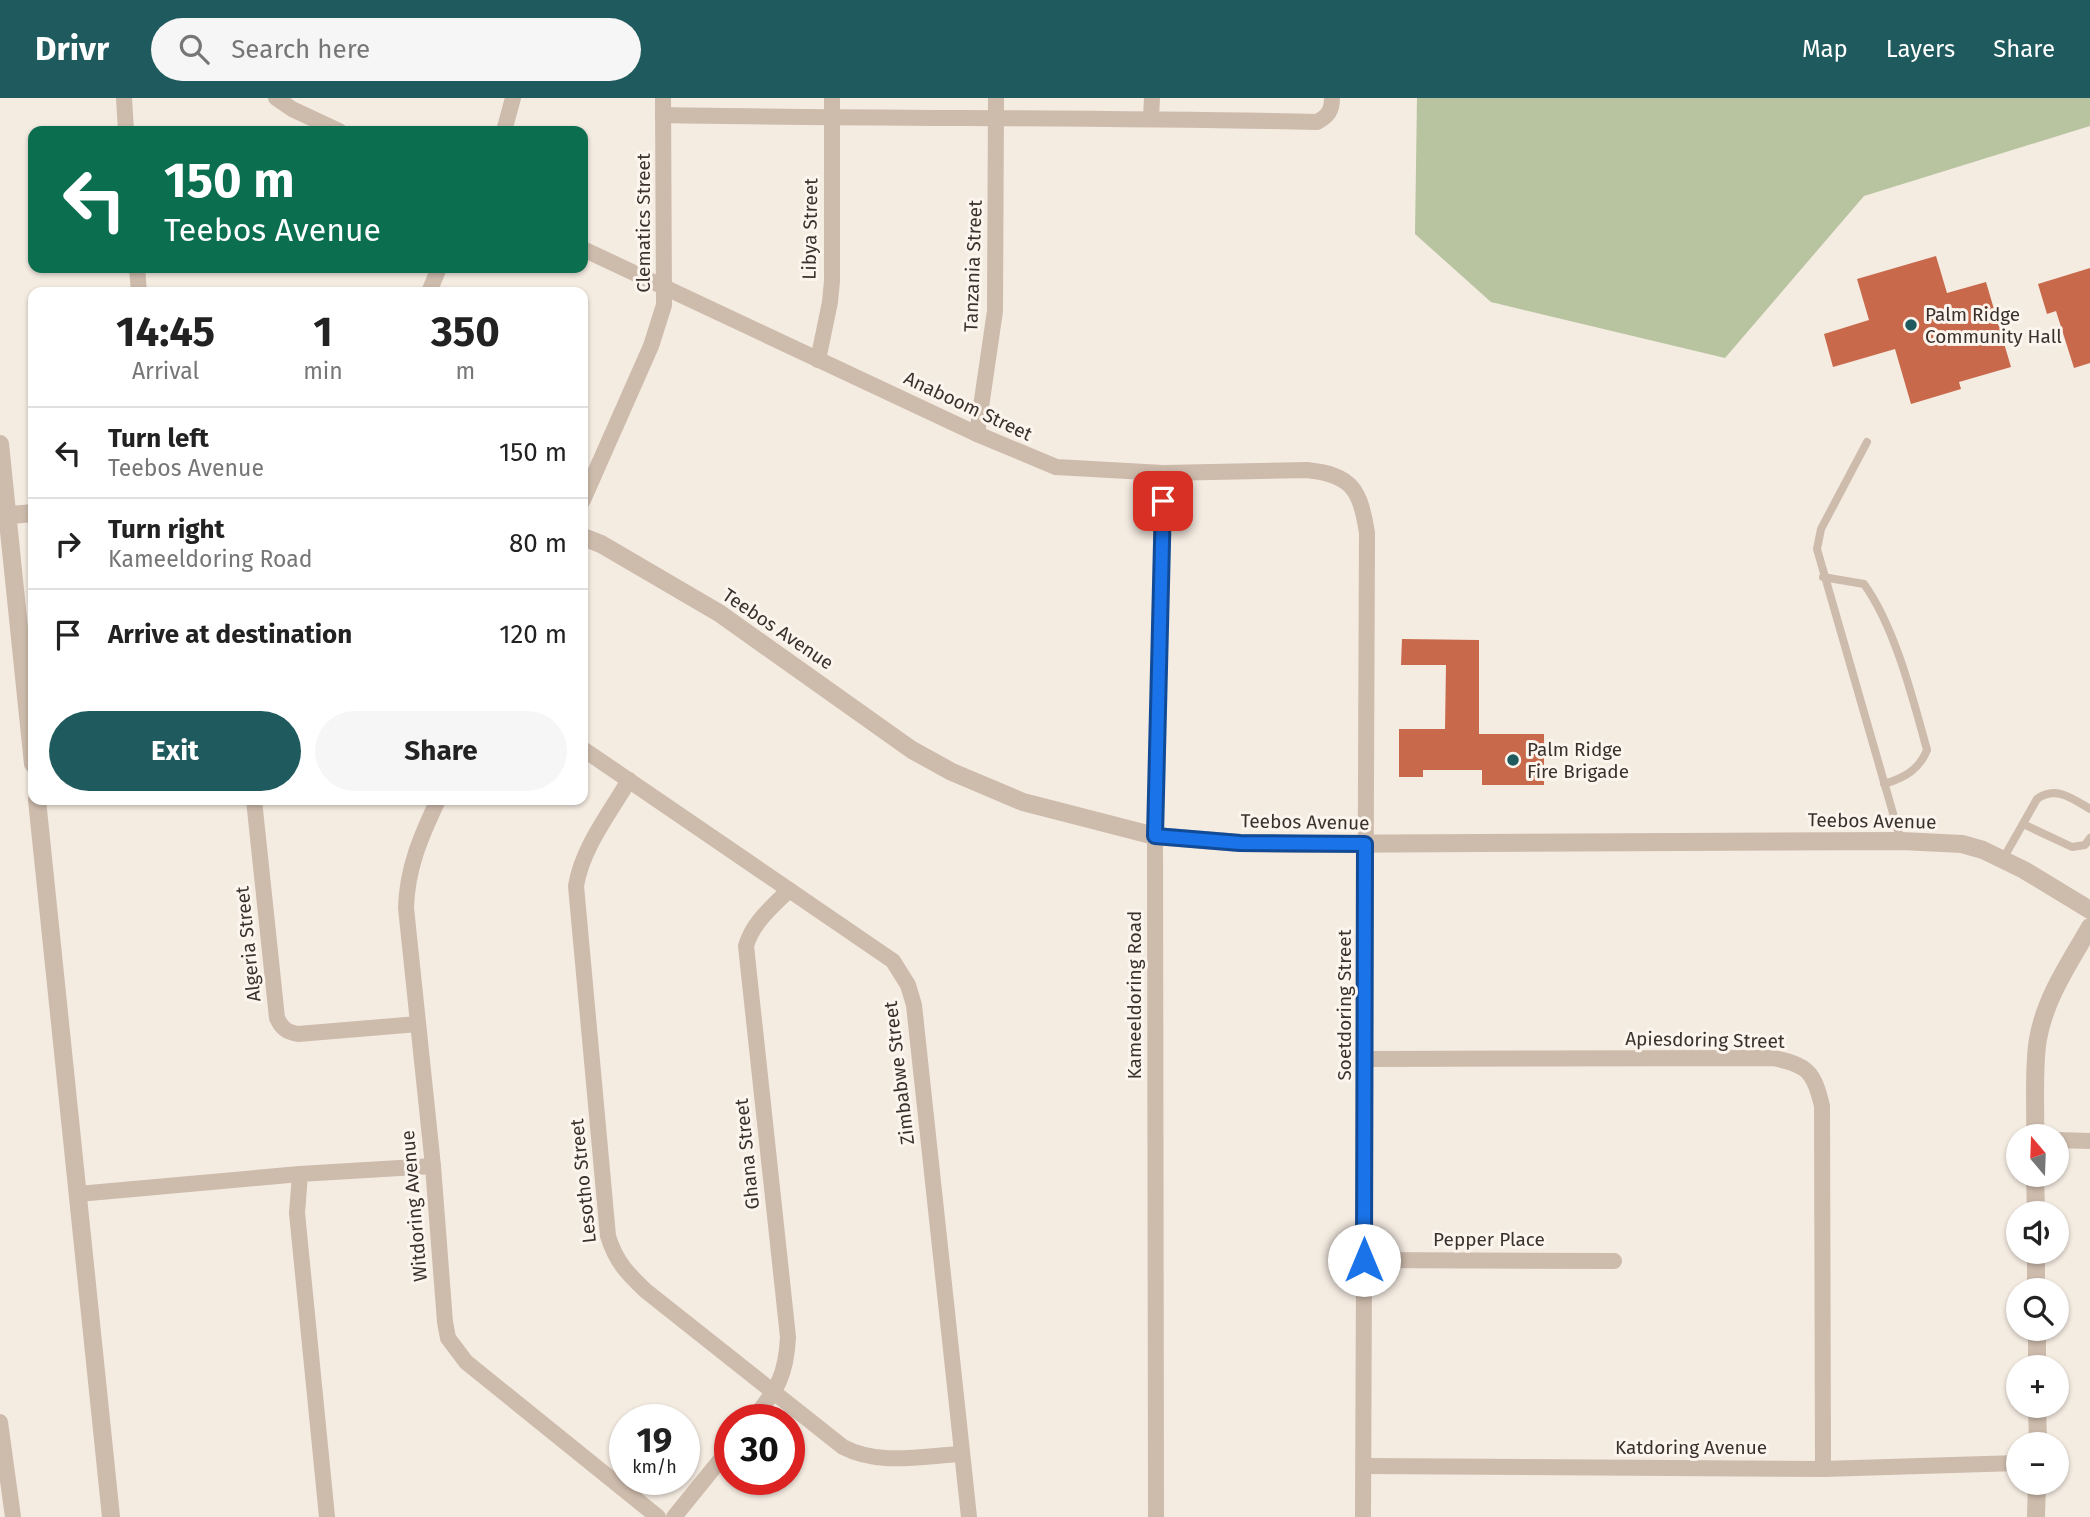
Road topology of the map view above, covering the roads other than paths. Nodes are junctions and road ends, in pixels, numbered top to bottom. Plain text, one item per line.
1 (124, 98) edge
2 (276, 98) edge
3 (513, 98) edge
4 (663, 98) edge
5 (832, 98) edge
6 (996, 98) edge
7 (1152, 98) edge
8 (1332, 98) edge
9 (663, 116) junction
10 (832, 118) junction
11 (997, 118) junction
12 (1151, 118) junction
13 (126, 126) edge
14 (328, 126) edge
15 (505, 126) edge
16 (588, 251) edge
17 (665, 289) junction
18 (818, 360) junction
19 (977, 434) junction
20 (1867, 442) dead end
21 (0, 444) edge
22 (1163, 473) junction
23 (588, 489) edge
24 (1357, 494) joint
25 (28, 514) edge
26 (4, 516) edge
27 (588, 539) edge
28 (1823, 577) junction
29 (28, 721) edge
30 (588, 752) edge
31 (629, 780) junction
32 (1884, 784) junction
33 (38, 805) edge
34 (255, 805) edge
35 (436, 805) edge
36 (2090, 809) edge
37 (2023, 824) junction
38 (1155, 836) junction
39 (2090, 838) edge
40 (1900, 841) junction
41 (1365, 844) junction
42 (2003, 859) junction
43 (789, 890) junction
44 (2090, 910) edge
45 (2090, 927) edge
46 (418, 1024) junction
47 (1365, 1059) junction
48 (2035, 1124) edge
49 (2069, 1140) edge
50 (2090, 1141) edge
51 (433, 1166) junction
52 (300, 1174) junction
53 (78, 1194) junction
54 (1364, 1260) junction
55 (1614, 1261) dead end
56 (775, 1392) junction
57 (765, 1404) edge
58 (0, 1422) edge
59 (961, 1454) junction
60 (2006, 1463) edge
61 (1364, 1466) junction
62 (714, 1468) edge
63 (1824, 1469) junction
64 (2037, 1495) edge
65 (13, 1517) edge
66 (111, 1517) edge
67 (327, 1517) edge
68 (658, 1517) edge
69 (674, 1517) edge
70 (969, 1517) edge
71 (1156, 1517) edge
72 (1363, 1517) edge
73 (2036, 1517) edge

1 - 13 street
2 - 14 street
3 - 15 street
4 - 9 street, Clematics Street
5 - 10 street, Libya Street
6 - 11 street, Tanzania Street
7 - 12 street
8 - 12 street
9 - 10 street
9 - 17 street, Clematics Street
10 - 11 street
10 - 18 street, Libya Street
11 - 12 street
11 - 19 street, Tanzania Street
16 - 17 street, Anaboom Street
17 - 18 street, Anaboom Street
17 - 23 street, Clematics Street
18 - 19 street, Anaboom Street
19 - 22 street, Anaboom Street
20 - 28 lane
21 - 26 street
22 - 24 street, Anaboom Street
22 - 38 street, Kameeldoring Road
24 - 41 street, Soetdoring Street
25 - 26 street
26 - 29 street
27 - 38 street, Teebos Avenue
28 - 32 lane
28 - 32 lane
30 - 31 street, Zimbabwe Street
31 - 43 street, Zimbabwe Street
31 - 56 street, Lesotho Street
32 - 40 lane
33 - 53 street
34 - 46 street, Algeria Street
35 - 46 street, Witdoring Avenue
36 - 37 lane
37 - 39 lane
37 - 42 lane
38 - 41 street, Teebos Avenue
38 - 71 street, Kameeldoring Road
40 - 41 street, Teebos Avenue
40 - 42 street, Teebos Avenue
41 - 47 street, Soetdoring Street
42 - 44 street, Teebos Avenue
43 - 56 street, Ghana Street
43 - 59 street, Zimbabwe Street
45 - 48 street
46 - 51 street, Witdoring Avenue
47 - 54 street, Soetdoring Street
47 - 63 street, Apiesdoring Street
49 - 50 street
51 - 52 street
51 - 68 street, Witdoring Avenue
52 - 53 street
52 - 67 street
53 - 66 street
54 - 55 street, Pepper Place
54 - 61 street, Soetdoring Street
56 - 57 street, Ghana Street
56 - 59 street, Lesotho Street
58 - 65 street
59 - 70 street, Zimbabwe Street
60 - 63 street, Katdoring Avenue
61 - 63 street, Katdoring Avenue
61 - 72 street, Soetdoring Street
62 - 69 street
64 - 73 street

